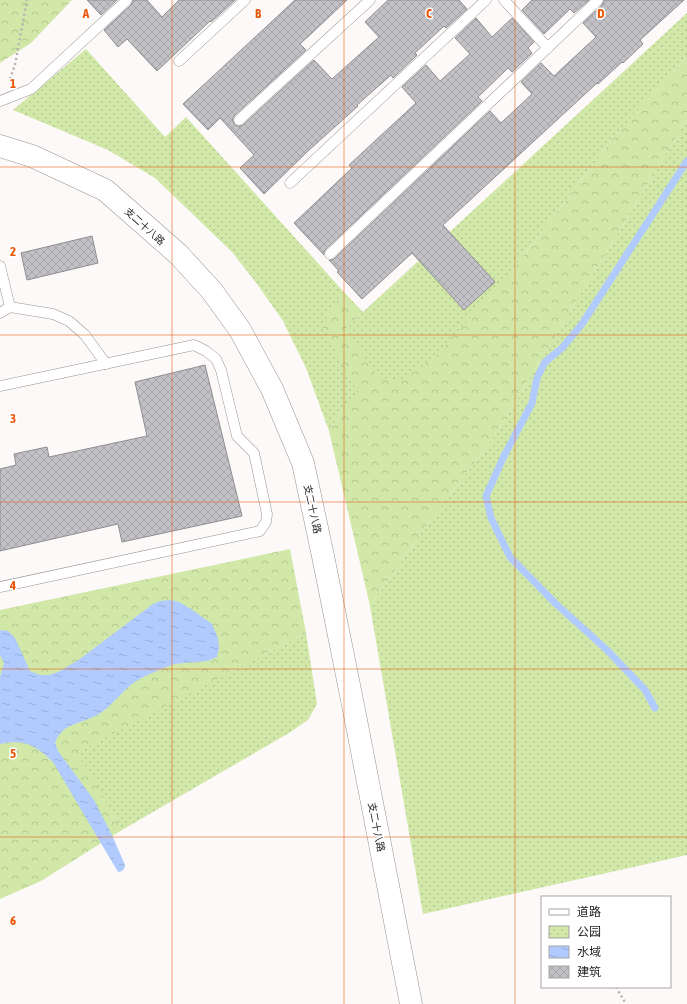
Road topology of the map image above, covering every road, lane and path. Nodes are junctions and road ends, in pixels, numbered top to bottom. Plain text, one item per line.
1 (27, 0) edge
2 (127, 0) edge
3 (245, 0) edge
4 (370, 0) edge
5 (486, 0) edge
6 (504, 0) edge
7 (598, 0) edge
8 (548, 48) junction
9 (179, 61) dead end
10 (1, 101) edge
11 (239, 120) dead end
12 (0, 146) edge
13 (290, 183) dead end
14 (330, 254) dead end
15 (0, 266) edge
16 (10, 307) junction
17 (0, 313) edge
18 (106, 364) junction
19 (0, 386) edge
20 (0, 587) edge
21 (617, 988) edge
22 (411, 1004) edge
23 (626, 1004) edge

1 - 10 path
2 - 10 lane
3 - 9 lane
4 - 11 lane
5 - 13 lane
6 - 8 lane
7 - 8 lane
8 - 14 lane
12 - 22 street, 支二十八路
15 - 16 lane
16 - 17 lane
16 - 18 lane
18 - 19 lane
18 - 20 lane
21 - 23 path

